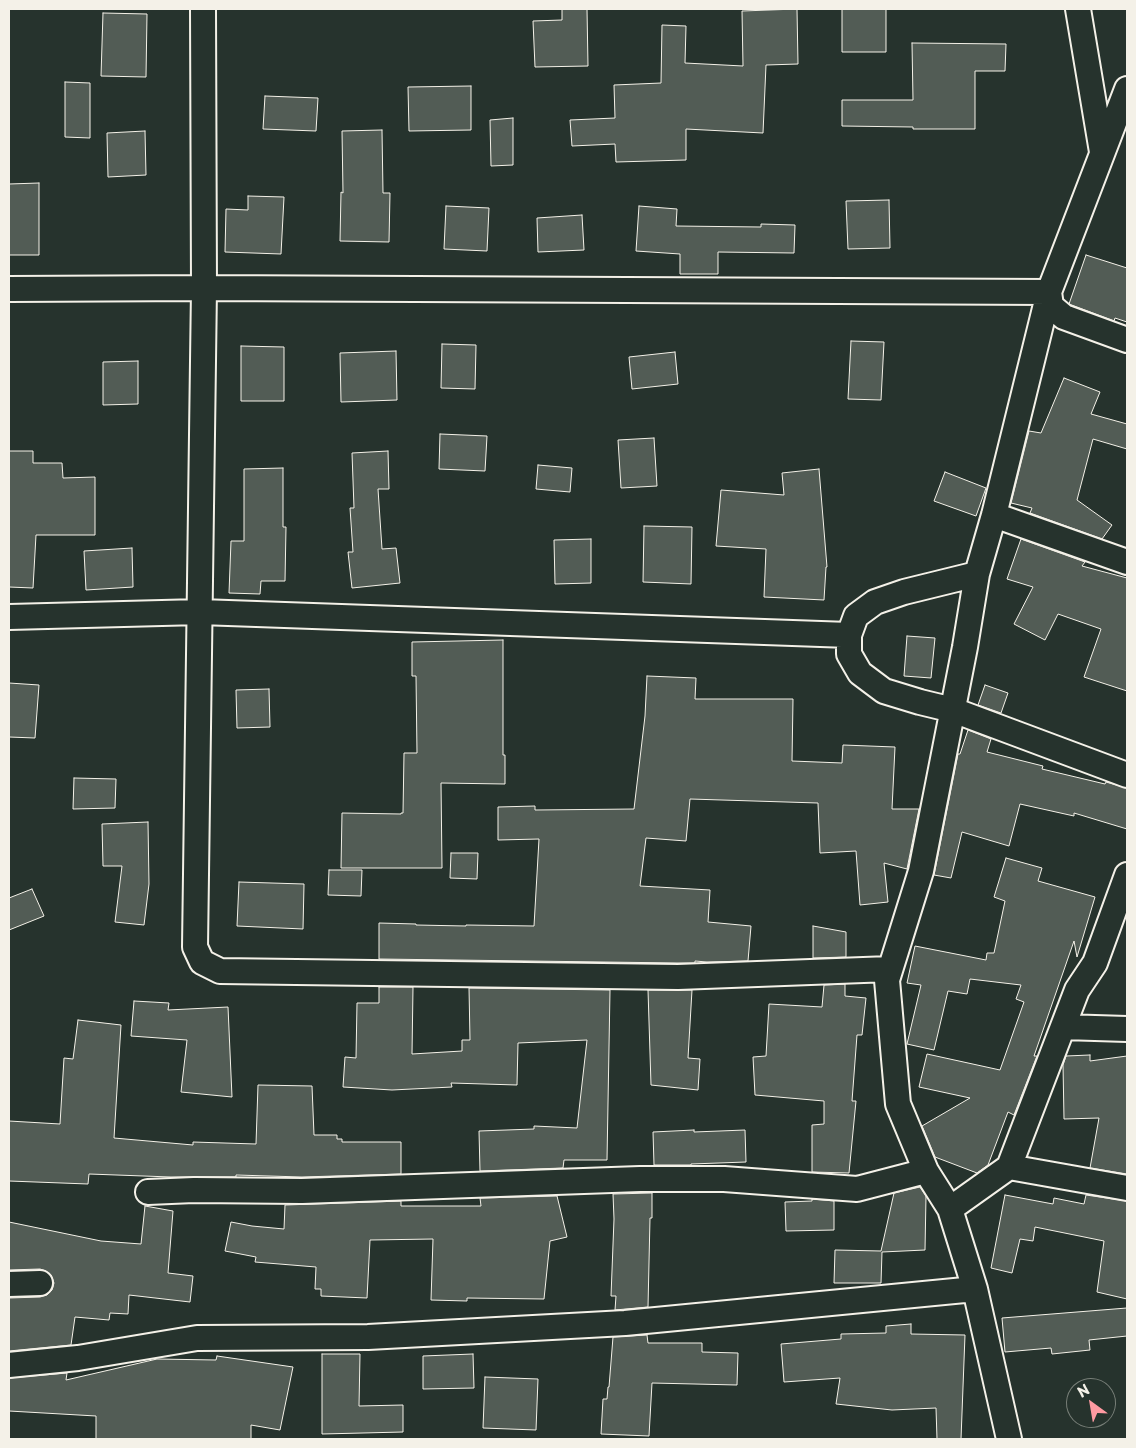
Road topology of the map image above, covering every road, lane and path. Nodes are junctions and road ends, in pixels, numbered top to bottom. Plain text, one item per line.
1 (203, 9) edge
2 (1078, 9) edge
3 (1127, 89) edge
4 (1102, 152) junction
5 (204, 288) junction
6 (9, 289) edge
7 (1049, 292) junction
8 (1127, 340) edge
9 (994, 514) junction
10 (1127, 562) edge
11 (977, 574) junction
12 (200, 612) junction
13 (9, 617) edge
14 (848, 635) junction
15 (953, 710) junction
16 (1127, 775) edge
17 (1127, 875) edge
18 (890, 969) junction
19 (1063, 1027) junction
20 (1127, 1029) edge
21 (1009, 1167) junction
22 (926, 1171) junction
23 (1127, 1188) edge
24 (148, 1192) dead end
25 (950, 1209) junction
26 (40, 1283) dead end
27 (9, 1284) edge
28 (975, 1289) junction
29 (9, 1365) edge
30 (1009, 1439) edge

1 - 5 street
2 - 4 street
3 - 4 street
4 - 7 street
5 - 6 street
5 - 7 street
5 - 12 street
7 - 8 street
7 - 9 street
9 - 10 street
9 - 11 street
11 - 14 street
11 - 15 street
12 - 13 street
12 - 14 street
12 - 18 street
14 - 15 street
15 - 16 street
15 - 18 street
17 - 19 street
18 - 22 street
19 - 20 street
19 - 21 street
21 - 23 street
21 - 25 street
22 - 24 street
22 - 25 street
25 - 28 street
26 - 27 street
28 - 29 street
28 - 30 street

